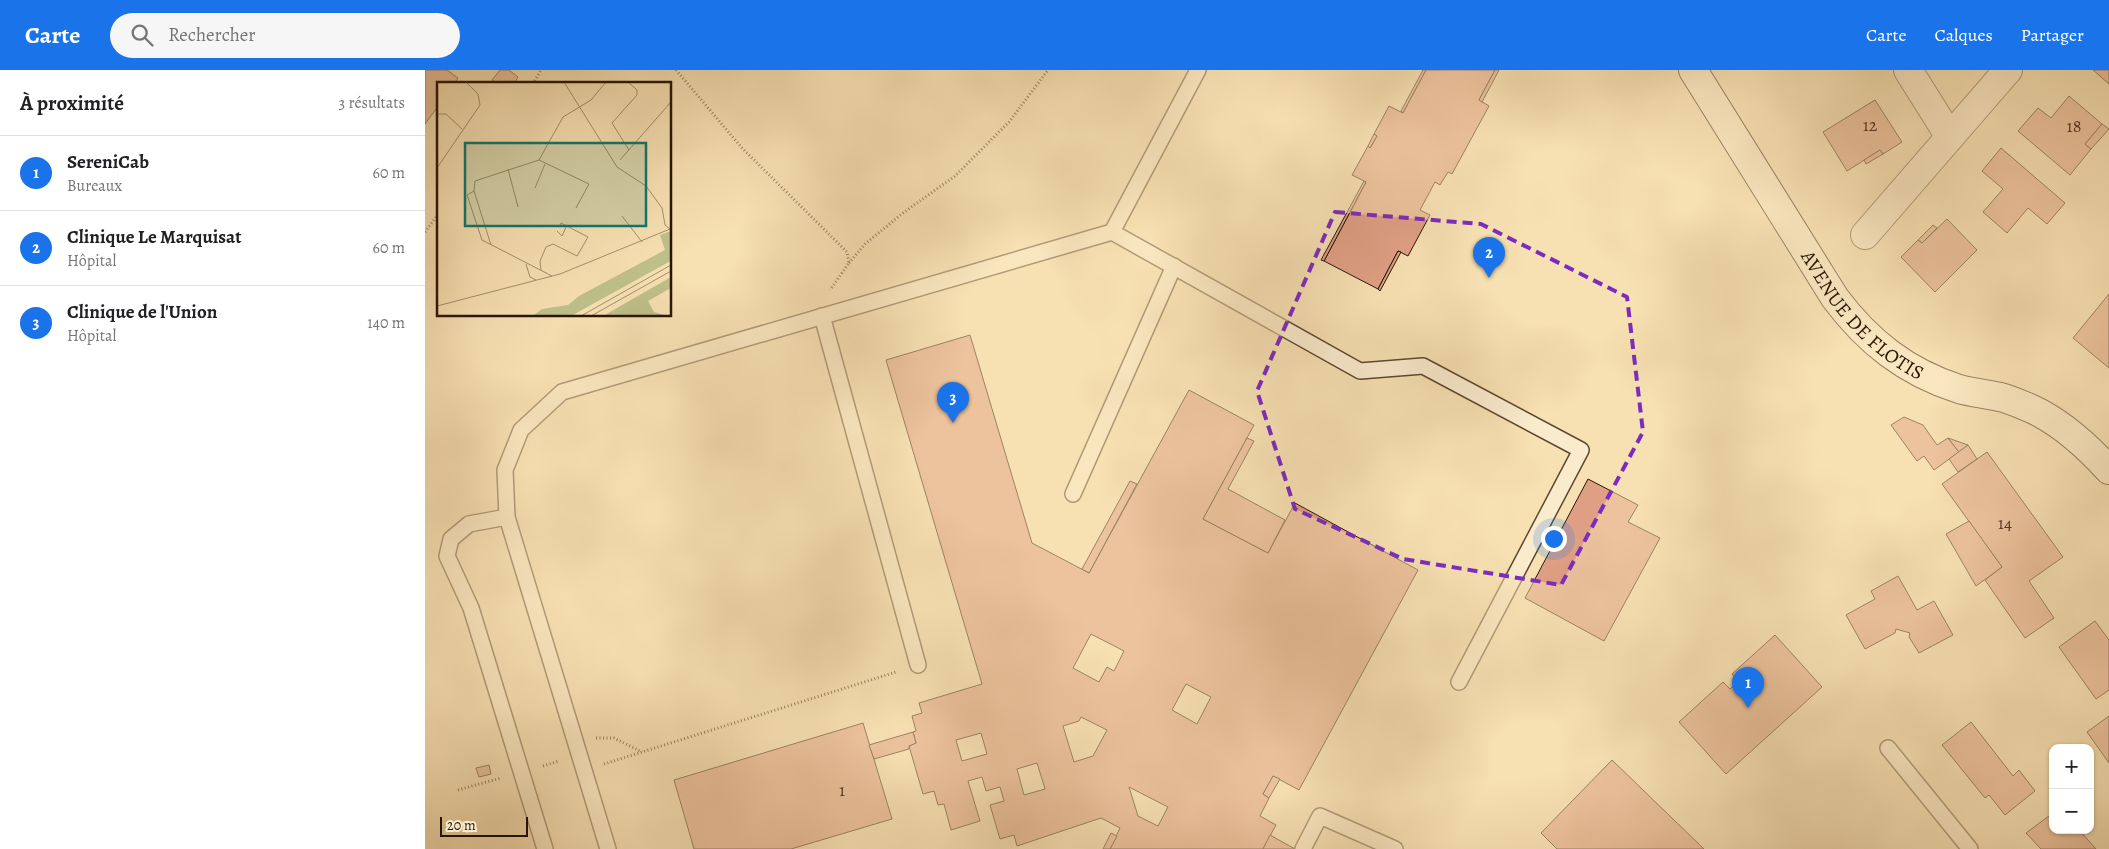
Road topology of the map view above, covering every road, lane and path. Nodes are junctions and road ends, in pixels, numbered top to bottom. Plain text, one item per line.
1 (541, 70) edge
2 (676, 70) edge
3 (1048, 70) edge
4 (1197, 70) edge
5 (1693, 70) edge
6 (1909, 70) edge
7 (2008, 70) edge
8 (534, 82) edge
9 (1950, 137) junction
10 (437, 216) edge
11 (425, 232) edge
12 (1112, 232) junction
13 (1865, 235) dead end
14 (849, 263) junction
15 (1174, 266) junction
16 (821, 292) dead end
17 (822, 316) junction
18 (2109, 470) edge
19 (1073, 494) dead end
20 (507, 517) junction
21 (918, 665) joint
22 (1459, 682) dead end
23 (575, 738) junction
24 (1888, 748) dead end
25 (642, 752) junction
26 (585, 770) junction
27 (1371, 844) edge
28 (545, 849) edge
29 (608, 849) edge
30 (1303, 849) edge
31 (1395, 849) edge
32 (1970, 849) edge

1 - 8 path
2 - 14 path
3 - 14 path
4 - 12 lane
5 - 18 street, AVENUE DE FLOTIS
6 - 9 street
7 - 9 street
9 - 13 street
10 - 11 path
12 - 15 lane
12 - 17 lane
14 - 16 path
15 - 19 lane
15 - 22 lane
17 - 20 lane
17 - 21 lane
20 - 23 lane
20 - 28 lane
21 - 25 path
23 - 25 path
23 - 26 lane
24 - 32 lane
25 - 26 path
26 - 29 lane
27 - 30 lane
27 - 31 lane

